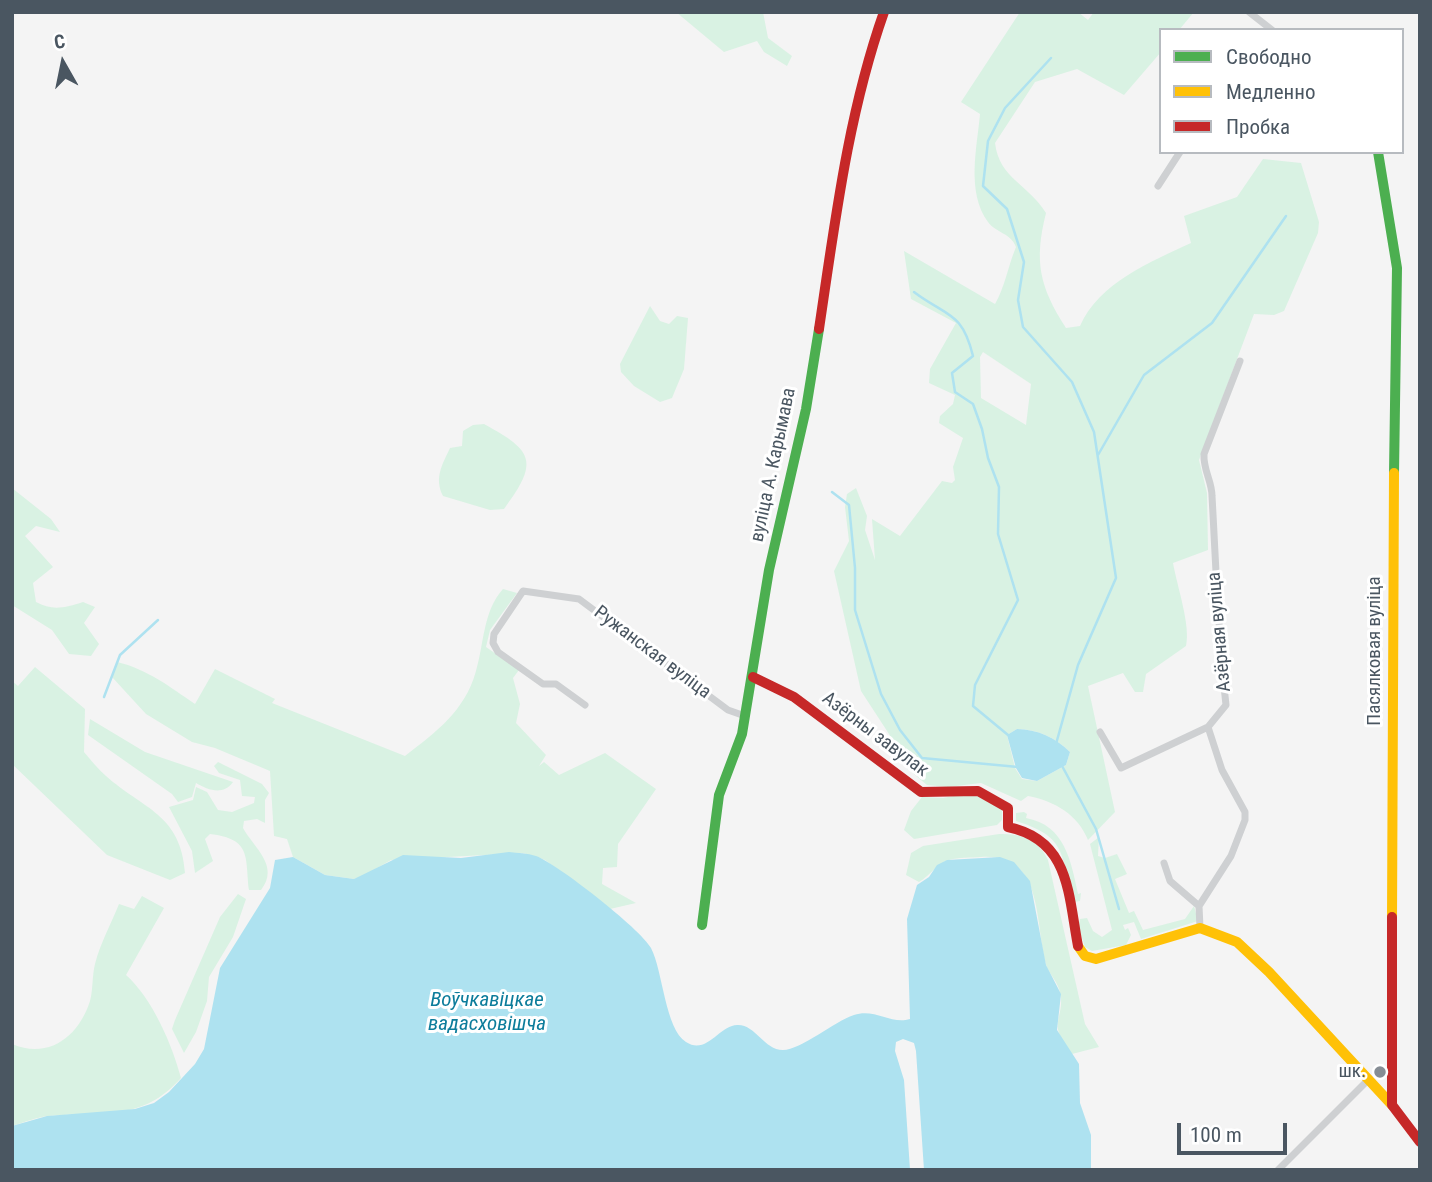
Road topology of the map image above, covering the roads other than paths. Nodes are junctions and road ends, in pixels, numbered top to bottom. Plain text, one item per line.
1 (884, 12) edge
2 (1249, 12) edge
3 (1269, 28) edge
4 (1179, 154) edge
5 (1378, 154) edge
6 (1158, 186) dead end
7 (1240, 361) dead end
8 (753, 677) junction
9 (585, 705) dead end
10 (745, 716) junction
11 (1208, 727) junction
12 (1100, 732) dead end
13 (1164, 863) dead end
14 (1199, 906) junction
15 (702, 925) dead end
16 (1200, 928) junction
17 (1369, 1079) junction
18 (1392, 1105) junction
19 (1420, 1142) edge
20 (1278, 1170) edge

1 - 8 street, вуліца А. Карымава
2 - 3 street
4 - 6 street
5 - 18 street, Пасялковая вуліца
7 - 11 street, Азёрная вуліца
8 - 10 street, вуліца А. Карымава
8 - 16 street, Азёрны завулак
9 - 10 street, Ружанская вуліца
10 - 15 street, вуліца А. Карымава
11 - 12 street
11 - 14 street
13 - 14 street
14 - 16 street
16 - 17 street
17 - 18 street
17 - 20 street
18 - 19 street

